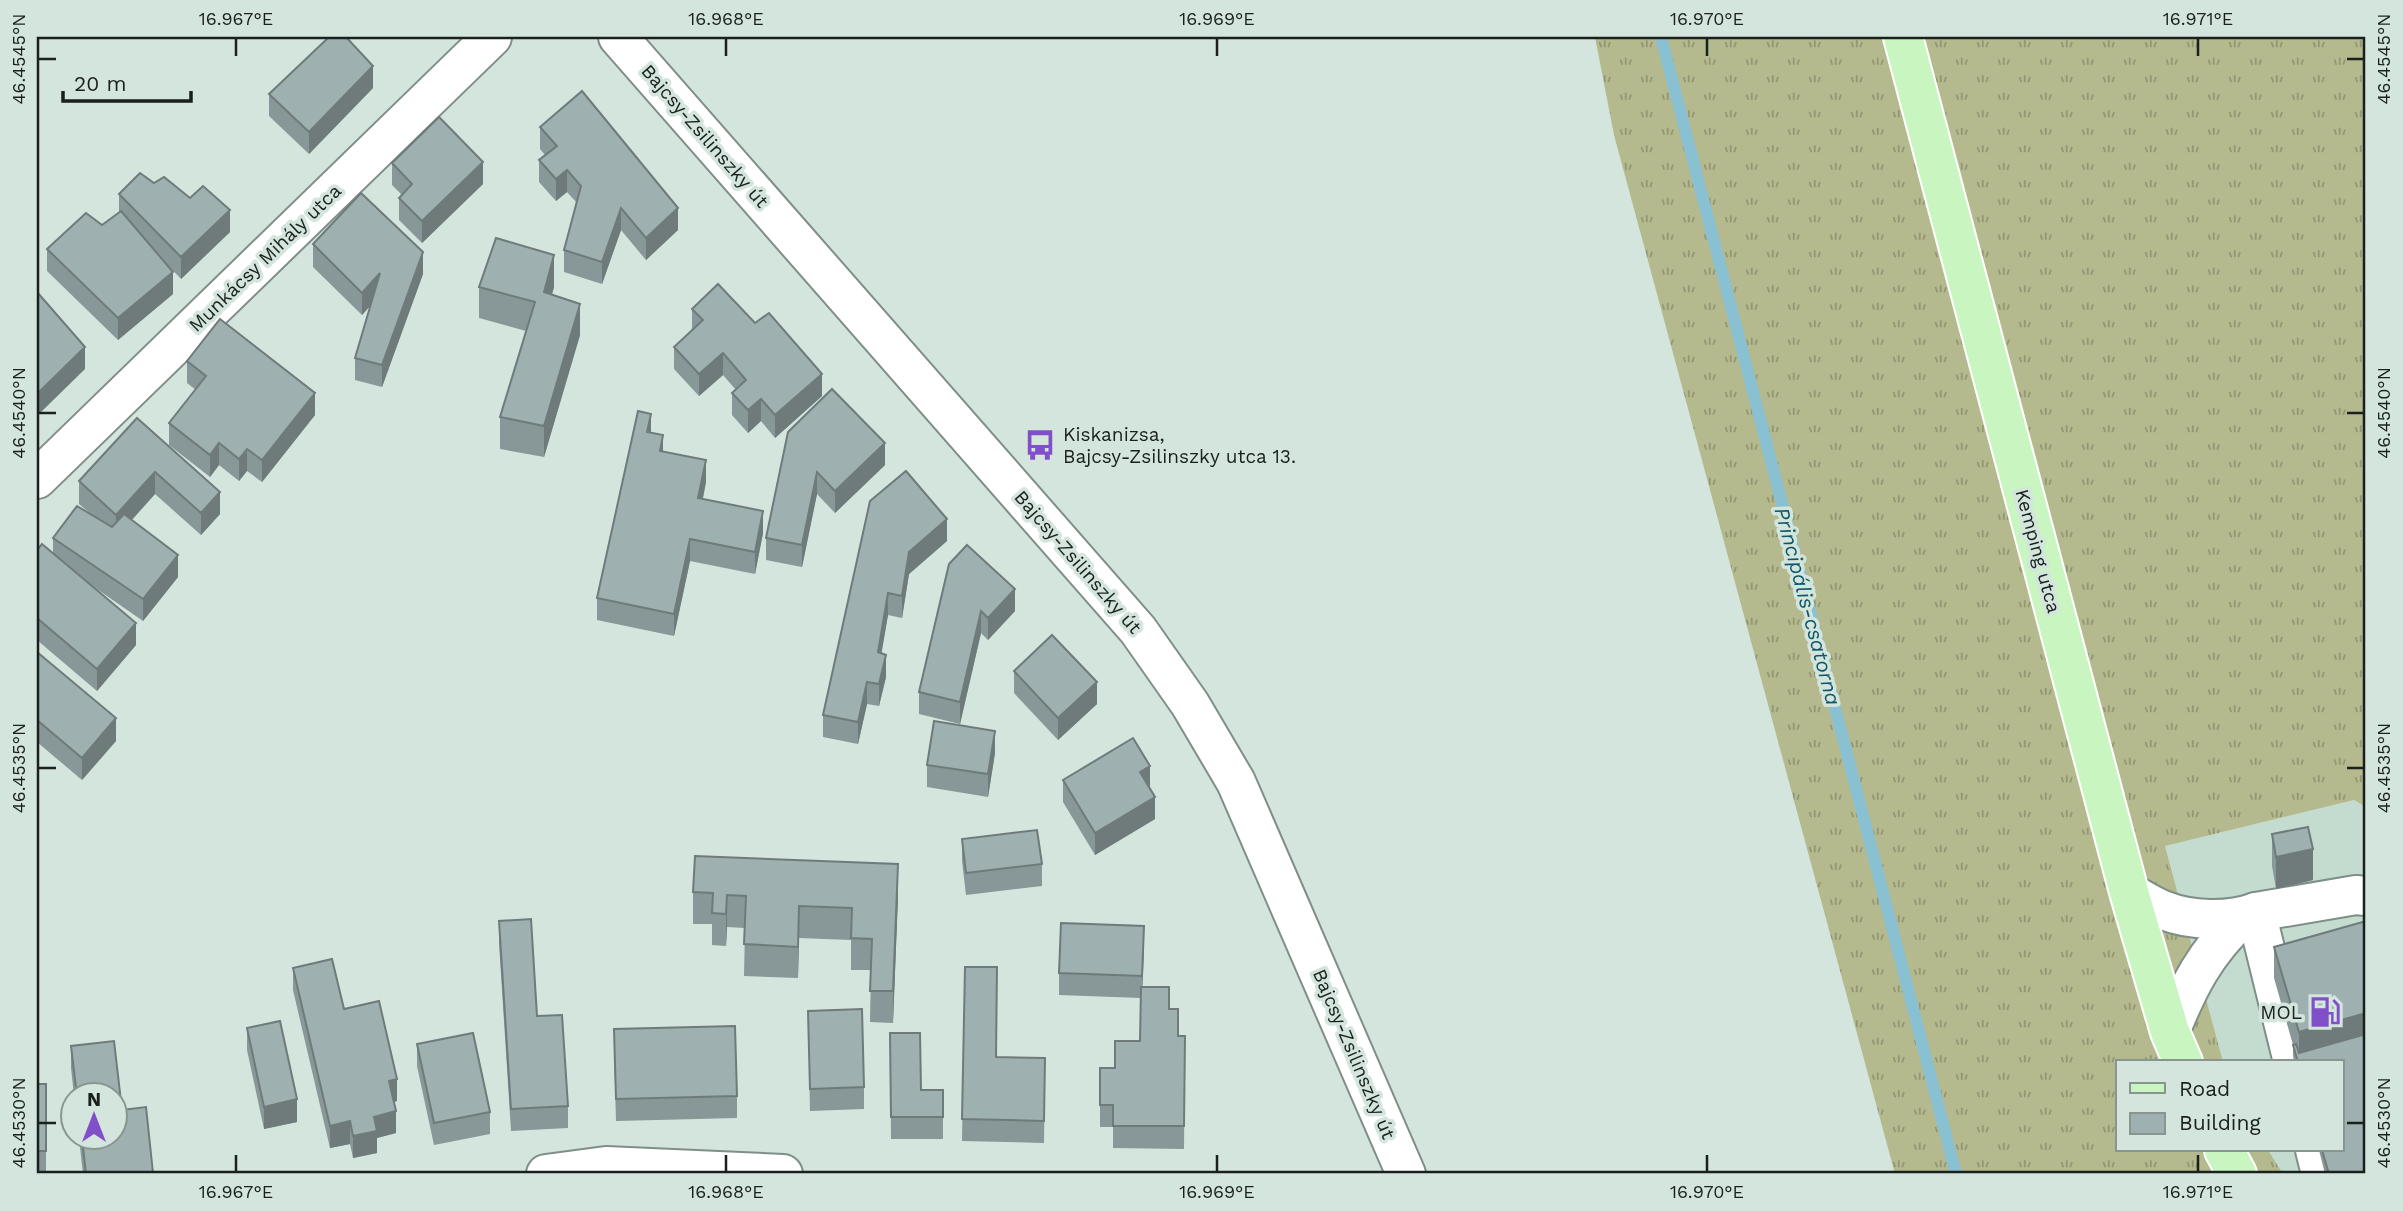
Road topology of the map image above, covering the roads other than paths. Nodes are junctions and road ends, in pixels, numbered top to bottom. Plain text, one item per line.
1 (492, 37) edge
2 (618, 37) edge
3 (1903, 37) edge
4 (37, 479) edge
5 (2129, 892) junction
6 (2366, 896) edge
7 (2249, 915) junction
8 (2177, 1047) edge
9 (2292, 1060) edge
10 (2225, 1152) edge
11 (2316, 1152) edge
12 (546, 1174) edge
13 (783, 1174) edge
14 (1406, 1174) edge
15 (2237, 1174) edge
16 (2321, 1174) edge

1 - 4 street, Munkácsy Mihály utca
2 - 14 street, Bajcsy-Zsilinszky út
3 - 5 main road, Kemping utca
5 - 7 street
5 - 8 main road, Kemping utca
6 - 7 street
7 - 8 street
7 - 9 street
10 - 15 main road
11 - 16 street
12 - 13 street

